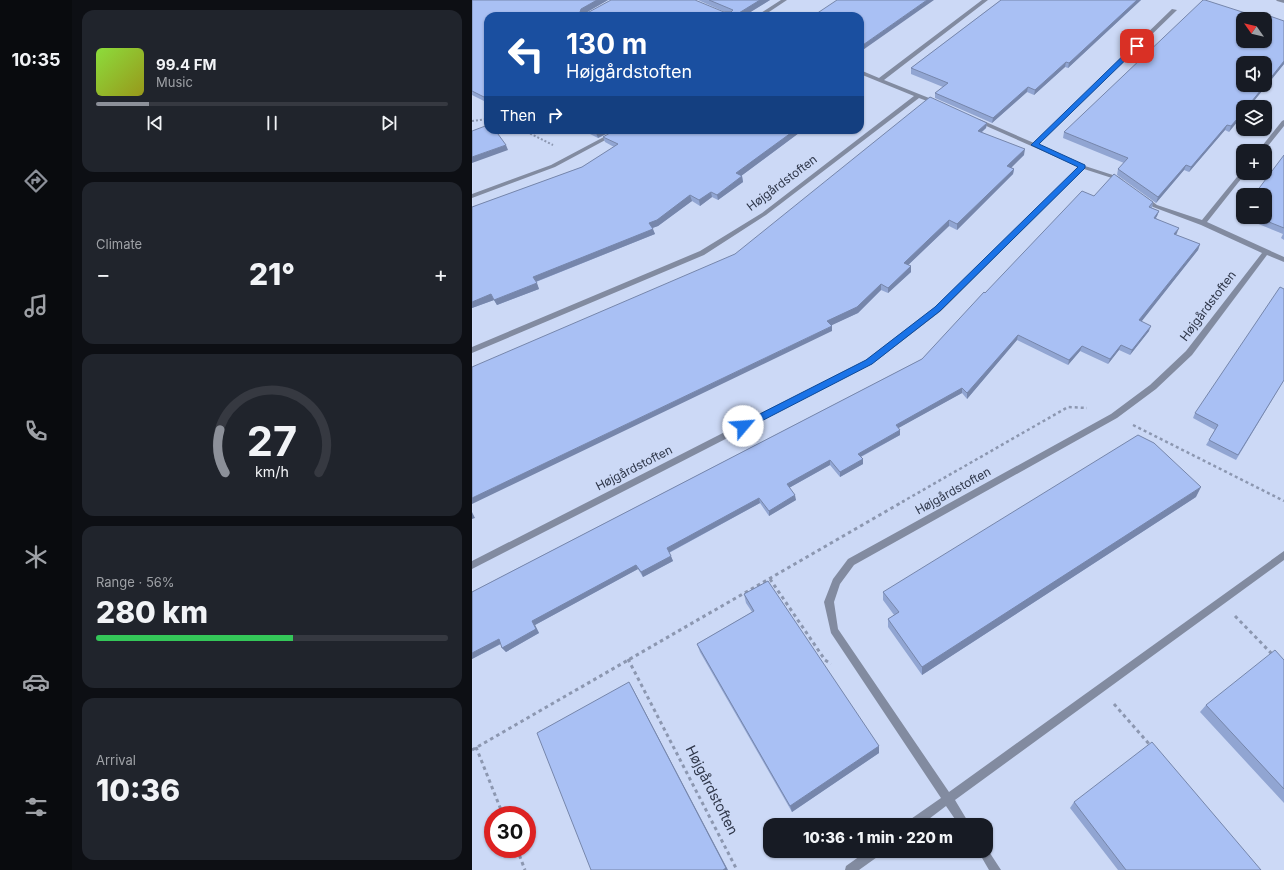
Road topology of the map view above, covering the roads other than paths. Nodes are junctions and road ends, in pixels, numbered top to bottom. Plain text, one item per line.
1 (784, 0) edge
2 (986, 0) edge
3 (1279, 0) edge
4 (1284, 1) edge
5 (1174, 10) dead end
6 (765, 12) edge
7 (864, 73) edge
8 (881, 79) junction
9 (919, 95) junction
10 (941, 104) edge
11 (970, 117) edge
12 (1284, 122) edge
13 (613, 134) edge
14 (1266, 144) edge
15 (1034, 145) junction
16 (1083, 167) junction
17 (1237, 180) edge
18 (1130, 187) edge
19 (1136, 192) edge
20 (472, 196) edge
21 (1203, 223) junction
22 (1266, 252) junction
23 (1284, 260) edge
24 (472, 350) edge
25 (1284, 555) edge
26 (472, 565) edge
27 (948, 799) junction
28 (922, 818) edge
29 (961, 818) edge
30 (866, 858) edge
31 (988, 858) edge
32 (850, 870) edge
33 (996, 870) edge

1 - 6 street
2 - 8 street
3 - 4 street
5 - 15 street
7 - 8 street
8 - 9 street
9 - 10 street
9 - 24 street, Højgårdstoften
11 - 15 street
12 - 14 street
13 - 20 street
15 - 16 street
16 - 18 street
16 - 26 street, Højgårdstoften
17 - 21 street
19 - 21 street
21 - 22 street
22 - 23 street
22 - 27 street, Højgårdstoften
25 - 27 street
27 - 28 street
27 - 29 street, Højgårdstoften
30 - 32 street
31 - 33 street

